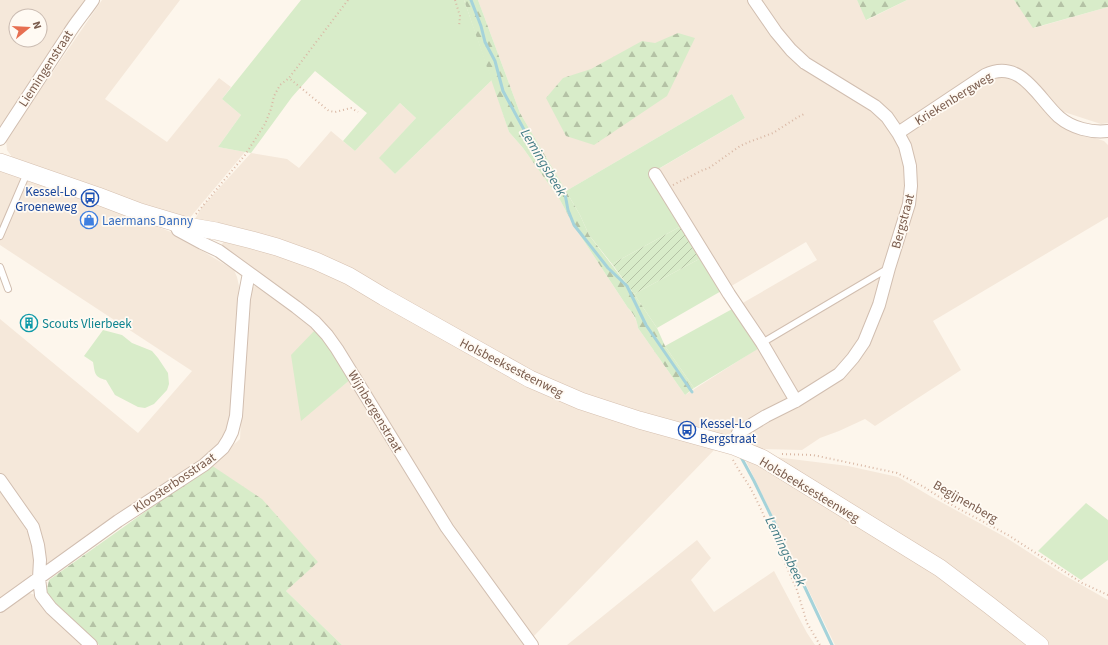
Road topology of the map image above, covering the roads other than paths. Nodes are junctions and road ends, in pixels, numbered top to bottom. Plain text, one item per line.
1 (93, 0) edge
2 (754, 0) edge
3 (1108, 131) edge
4 (898, 133) junction
5 (0, 138) edge
6 (0, 162) edge
7 (28, 171) junction
8 (655, 174) dead end
9 (180, 224) junction
10 (216, 231) junction
11 (0, 236) edge
12 (219, 251) junction
13 (0, 267) edge
14 (889, 268) junction
15 (249, 273) junction
16 (8, 289) dead end
17 (762, 343) junction
18 (796, 402) junction
19 (734, 446) junction
20 (0, 480) edge
21 (39, 578) junction
22 (0, 606) edge
23 (91, 645) edge
24 (532, 645) edge
25 (1040, 645) edge

1 - 5 street, Liemingenstraat
2 - 4 street, Bergstraat
3 - 4 street, Kriekenbergweg
4 - 14 street, Bergstraat
6 - 7 street, Holsbeeksesteenweg
7 - 9 street, Holsbeeksesteenweg
7 - 11 lane
8 - 17 street
9 - 10 street, Holsbeeksesteenweg
9 - 12 street, Wijnbergenstraat
10 - 12 street
10 - 19 street, Holsbeeksesteenweg
12 - 15 street, Wijnbergenstraat
13 - 16 lane
14 - 17 lane
14 - 18 street, Bergstraat
15 - 21 street, Kloosterbosstraat
15 - 24 street, Wijnbergenstraat
17 - 18 street
18 - 19 street, Bergstraat
19 - 25 street, Holsbeeksesteenweg
20 - 21 street
21 - 22 street, Kloosterbosstraat
21 - 23 street

